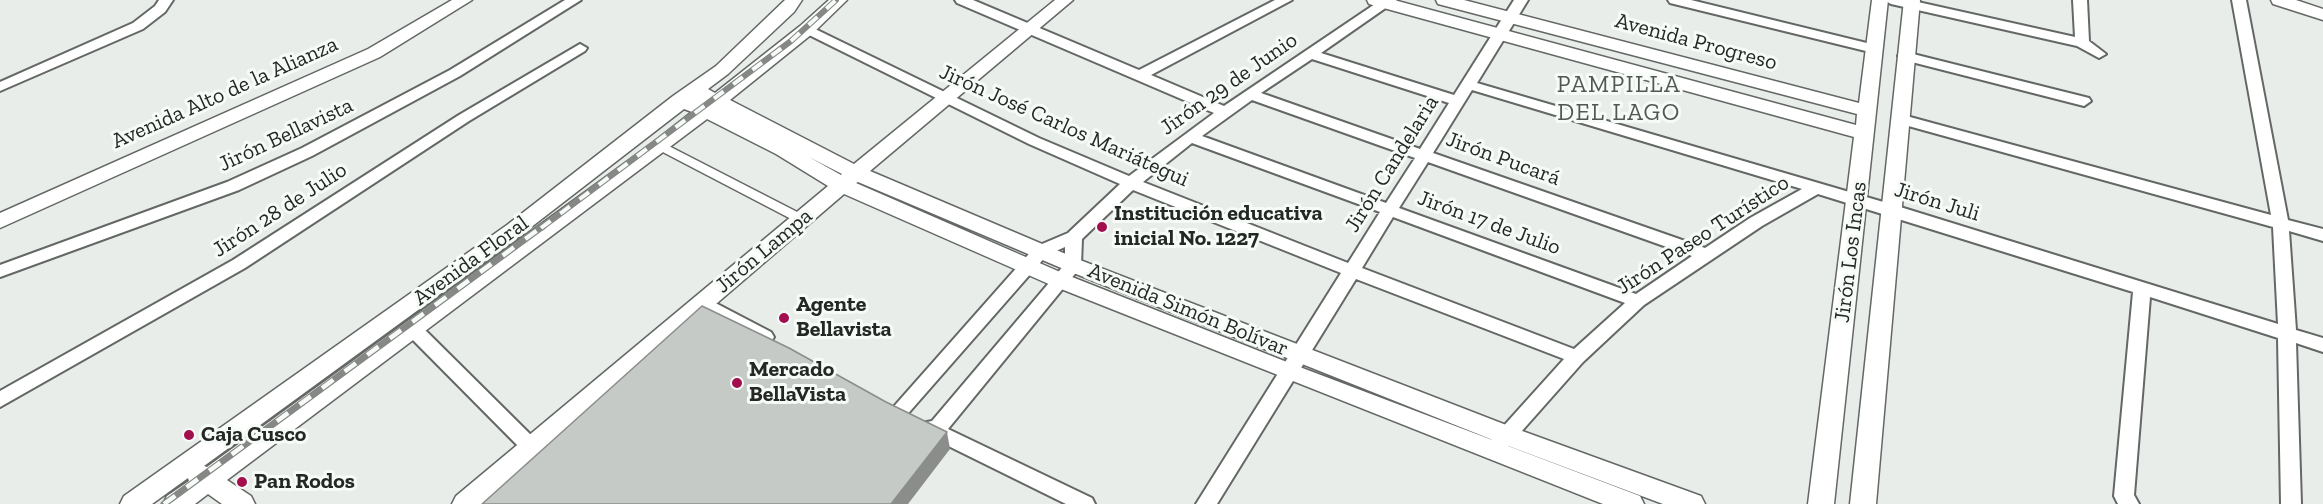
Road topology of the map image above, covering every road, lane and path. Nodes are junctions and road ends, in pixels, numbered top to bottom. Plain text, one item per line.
1 (166, 0) edge
2 (464, 0) edge
3 (574, 0) edge
4 (794, 0) edge
5 (839, 0) edge
6 (962, 0) edge
7 (1065, 0) edge
8 (1285, 0) edge
9 (1444, 0) edge
10 (1521, 0) edge
11 (1675, 0) edge
12 (1880, 0) edge
13 (2080, 0) edge
14 (2239, 0) edge
15 (2279, 0) edge
16 (1384, 1) edge
17 (1905, 1) edge
18 (2323, 15) edge
19 (1509, 18) junction
20 (1032, 29) junction
21 (806, 30) junction
22 (1501, 35) junction
23 (2082, 42) junction
24 (580, 48) dead end
25 (1874, 49) junction
26 (1311, 54) junction
27 (2099, 54) dead end
28 (1905, 56) junction
29 (1140, 74) junction
30 (1468, 85) junction
31 (0, 87) edge
32 (1250, 94) junction
33 (687, 95) junction
34 (948, 99) junction
35 (1458, 101) junction
36 (2084, 101) dead end
37 (713, 106) junction
38 (1868, 111) junction
39 (1226, 112) junction
40 (1899, 119) junction
41 (1865, 134) junction
42 (1190, 137) junction
43 (661, 146) junction
44 (1425, 155) junction
45 (849, 179) junction
46 (1131, 183) junction
47 (1815, 189) junction
48 (1858, 201) junction
49 (1891, 210) junction
50 (1389, 212) junction
51 (801, 219) junction
52 (0, 221) edge
53 (2281, 225) junction
54 (2323, 236) edge
55 (1074, 237) junction
56 (1706, 255) junction
57 (1034, 258) junction
58 (0, 271) edge
59 (1352, 271) junction
60 (1066, 273) junction
61 (2142, 288) junction
62 (1638, 301) junction
63 (702, 302) junction
64 (413, 329) junction
65 (2287, 334) junction
66 (2323, 345) edge
67 (784, 349) edge
68 (1577, 357) junction
69 (1295, 363) junction
70 (0, 400) edge
71 (877, 400) edge
72 (898, 412) junction
73 (935, 431) junction
74 (1500, 443) junction
75 (531, 447) junction
76 (187, 466) junction
77 (207, 481) junction
78 (151, 500) edge
79 (176, 504) edge
80 (242, 504) edge
81 (465, 504) edge
82 (1085, 504) edge
83 (1206, 504) edge
84 (1631, 504) edge
85 (1692, 504) edge
86 (1821, 504) edge
87 (1863, 504) edge
88 (2129, 504) edge
89 (2291, 504) edge

1 - 31 street
2 - 52 street, Avenida Alto de la Alianza
3 - 58 street, Jirón Bellavista
4 - 33 street, Avenida Floral
5 - 21 street, Avenida Floral
6 - 20 street
7 - 20 street, Jirón Lampa
8 - 29 street
9 - 19 street, Avenida Progreso
10 - 19 street, Jirón Candelaria
11 - 25 street
12 - 25 street, Jirón Los Incas
13 - 23 street
14 - 53 street
15 - 18 street
16 - 22 street, Avenida Progreso
16 - 26 street, Jirón 29 de Junio
17 - 23 street
17 - 28 street, Jirón Los Incas
19 - 22 street, Jirón Candelaria
19 - 38 street, Avenida Progreso
20 - 29 street
20 - 34 street, Jirón Lampa
21 - 34 street, Jirón José Carlos Mariátegui
21 - 37 street, Avenida Floral
22 - 30 street, Jirón Candelaria
22 - 41 street, Avenida Progreso
23 - 27 street
24 - 70 street, Jirón 28 de Julio
25 - 38 street, Jirón Los Incas
26 - 32 street, Jirón 29 de Junio
26 - 35 street
28 - 36 street
28 - 40 street, Jirón Los Incas
29 - 39 street
30 - 35 street, Jirón Candelaria
30 - 47 street, Jirón Juli
32 - 39 street, Jirón 29 de Junio
32 - 44 street, Jirón Pucará
33 - 37 street, Avenida Simón Bolívar
33 - 76 street, Avenida Floral
34 - 45 street, Jirón Lampa
34 - 46 street, Jirón José Carlos Mariátegui
35 - 44 street, Jirón Candelaria
37 - 43 street, Avenida Floral
37 - 45 street, Avenida Simón Bolívar
38 - 41 street, Jirón Los Incas
39 - 42 street, Jirón 29 de Junio
40 - 49 street, Jirón Los Incas
40 - 53 street
41 - 48 street, Jirón Los Incas
42 - 46 street, Jirón 29 de Junio
42 - 50 street, Jirón 17 de Julio
43 - 51 street
43 - 64 street, Avenida Floral
44 - 50 street, Jirón Candelaria
44 - 56 street, Jirón Pucará
45 - 51 street, Jirón Lampa
45 - 57 street, Avenida Simón Bolívar
46 - 55 street, Jirón 29 de Junio
46 - 59 street, Jirón José Carlos Mariátegui
47 - 48 street, Jirón Juli
47 - 56 street, Jirón Paseo Turístico
48 - 49 street, Jirón Juli
48 - 86 street, Jirón Los Incas
49 - 61 street, Jirón Juli
49 - 87 street, Jirón Los Incas
50 - 59 street, Jirón Candelaria
50 - 62 street, Jirón 17 de Julio
51 - 63 street, Jirón Lampa
53 - 54 street
53 - 65 street
55 - 57 street, Jirón 29 de Junio
55 - 60 street
56 - 62 street, Jirón Paseo Turístico
57 - 60 street, Avenida Simón Bolívar
57 - 72 street, Jirón 29 de Junio
59 - 68 street, Jirón José Carlos Mariátegui
59 - 69 street, Jirón Candelaria
60 - 69 street, Avenida Simón Bolívar
60 - 73 street
61 - 65 street, Jirón Juli
61 - 88 street
62 - 68 street, Jirón Paseo Turístico
63 - 67 street
63 - 75 street, Jirón Lampa
64 - 75 street
64 - 77 street, Avenida Floral
65 - 66 street, Jirón Juli
65 - 89 street
68 - 74 street, Jirón Paseo Turístico
69 - 74 street, Avenida Simón Bolívar
69 - 83 street, Jirón Candelaria
71 - 72 street
72 - 73 street
73 - 82 street
74 - 84 street, Avenida Simón Bolívar
74 - 85 street, Avenida Simón Bolívar
75 - 81 street, Jirón Lampa
76 - 77 street
76 - 78 street, Avenida Floral
77 - 79 street, Avenida Floral
77 - 80 street

